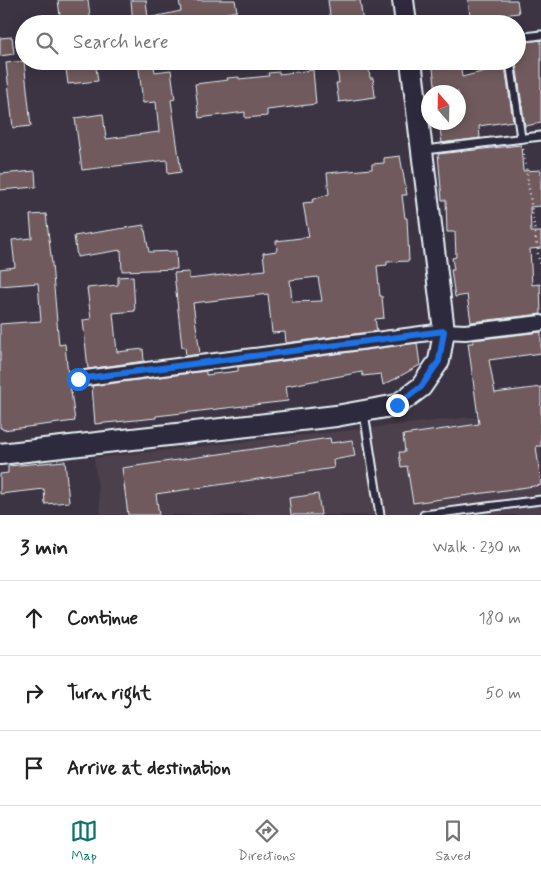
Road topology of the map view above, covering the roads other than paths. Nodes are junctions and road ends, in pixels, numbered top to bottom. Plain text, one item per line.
1 (403, 0) edge
2 (405, 15) edge
3 (541, 35) edge
4 (526, 37) edge
5 (412, 70) edge
6 (511, 70) edge
7 (541, 136) edge
8 (521, 138) junction
9 (422, 151) junction
10 (541, 323) edge
11 (444, 331) junction
12 (78, 379) dead end
13 (364, 410) junction
14 (0, 454) edge
15 (541, 500) edge
16 (380, 515) edge
17 (424, 515) edge

1 - 2 street
3 - 4 lane
5 - 9 street
6 - 8 lane
7 - 8 lane
8 - 9 lane
9 - 11 street
10 - 11 street
11 - 12 street
11 - 13 street
13 - 14 street
13 - 16 lane
15 - 17 lane

